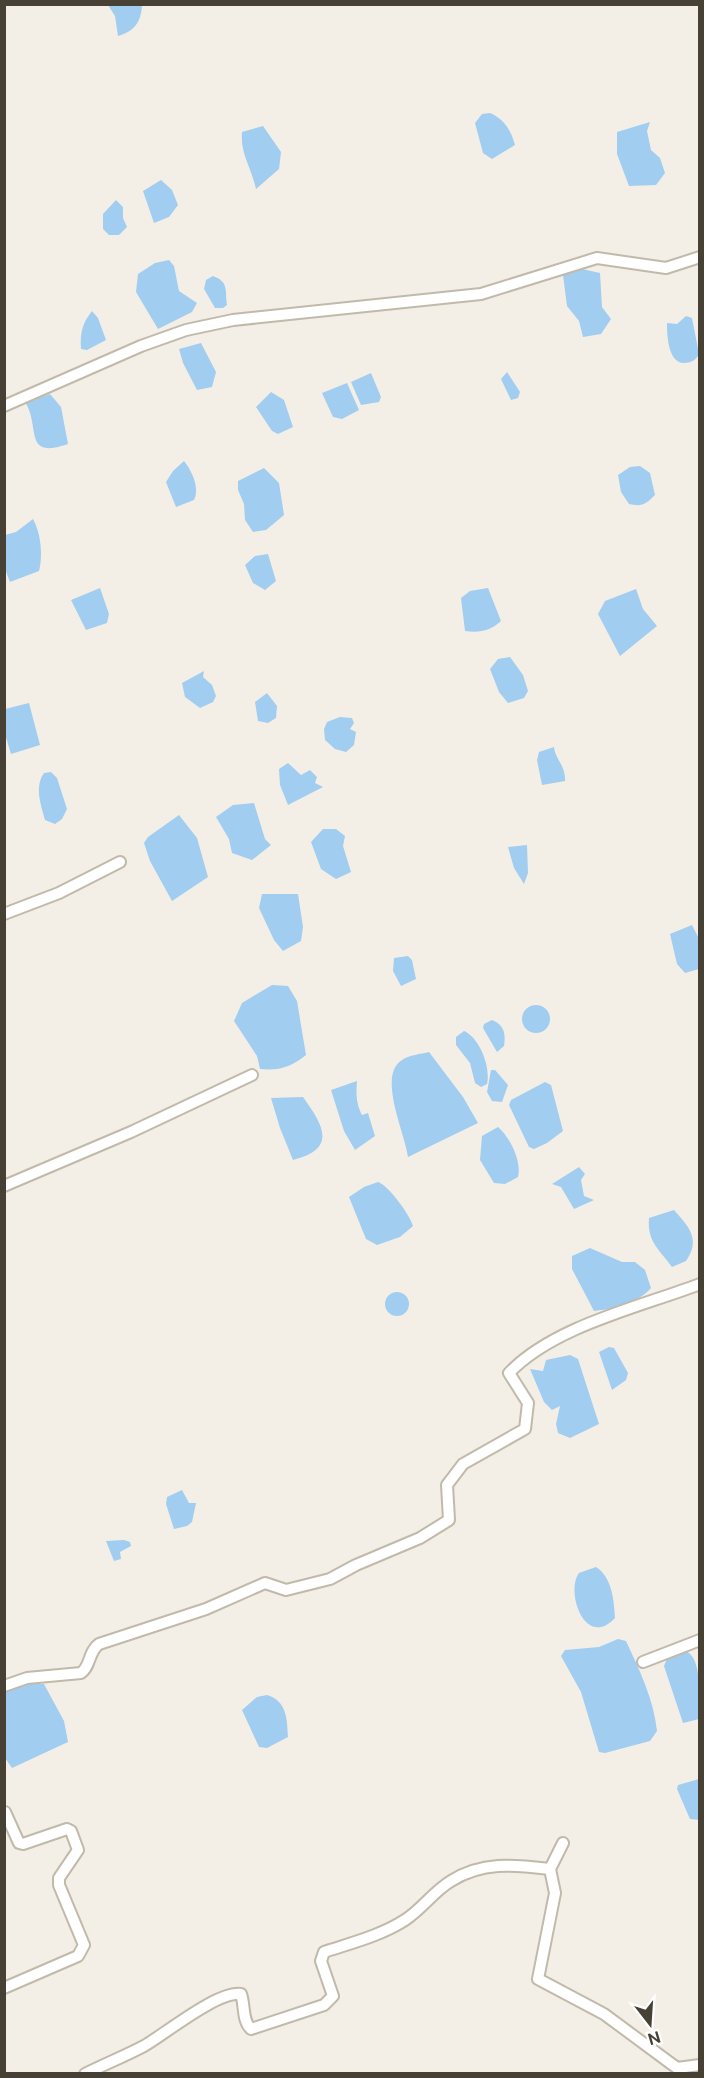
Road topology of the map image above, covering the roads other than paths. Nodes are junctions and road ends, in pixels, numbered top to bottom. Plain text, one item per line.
1 (699, 257) edge
2 (4, 406) edge
3 (120, 862) dead end
4 (4, 914) edge
5 (252, 1075) dead end
6 (4, 1186) edge
7 (699, 1284) edge
8 (699, 1640) edge
9 (643, 1662) dead end
10 (4, 1686) edge
11 (5, 1812) edge
12 (563, 1843) dead end
13 (550, 1869) junction
14 (4, 1988) edge
15 (85, 2073) edge
16 (692, 2073) edge

1 - 2 street
3 - 4 street
5 - 6 street
7 - 10 street
8 - 9 street
11 - 14 street
12 - 13 street
13 - 15 street
13 - 16 street

